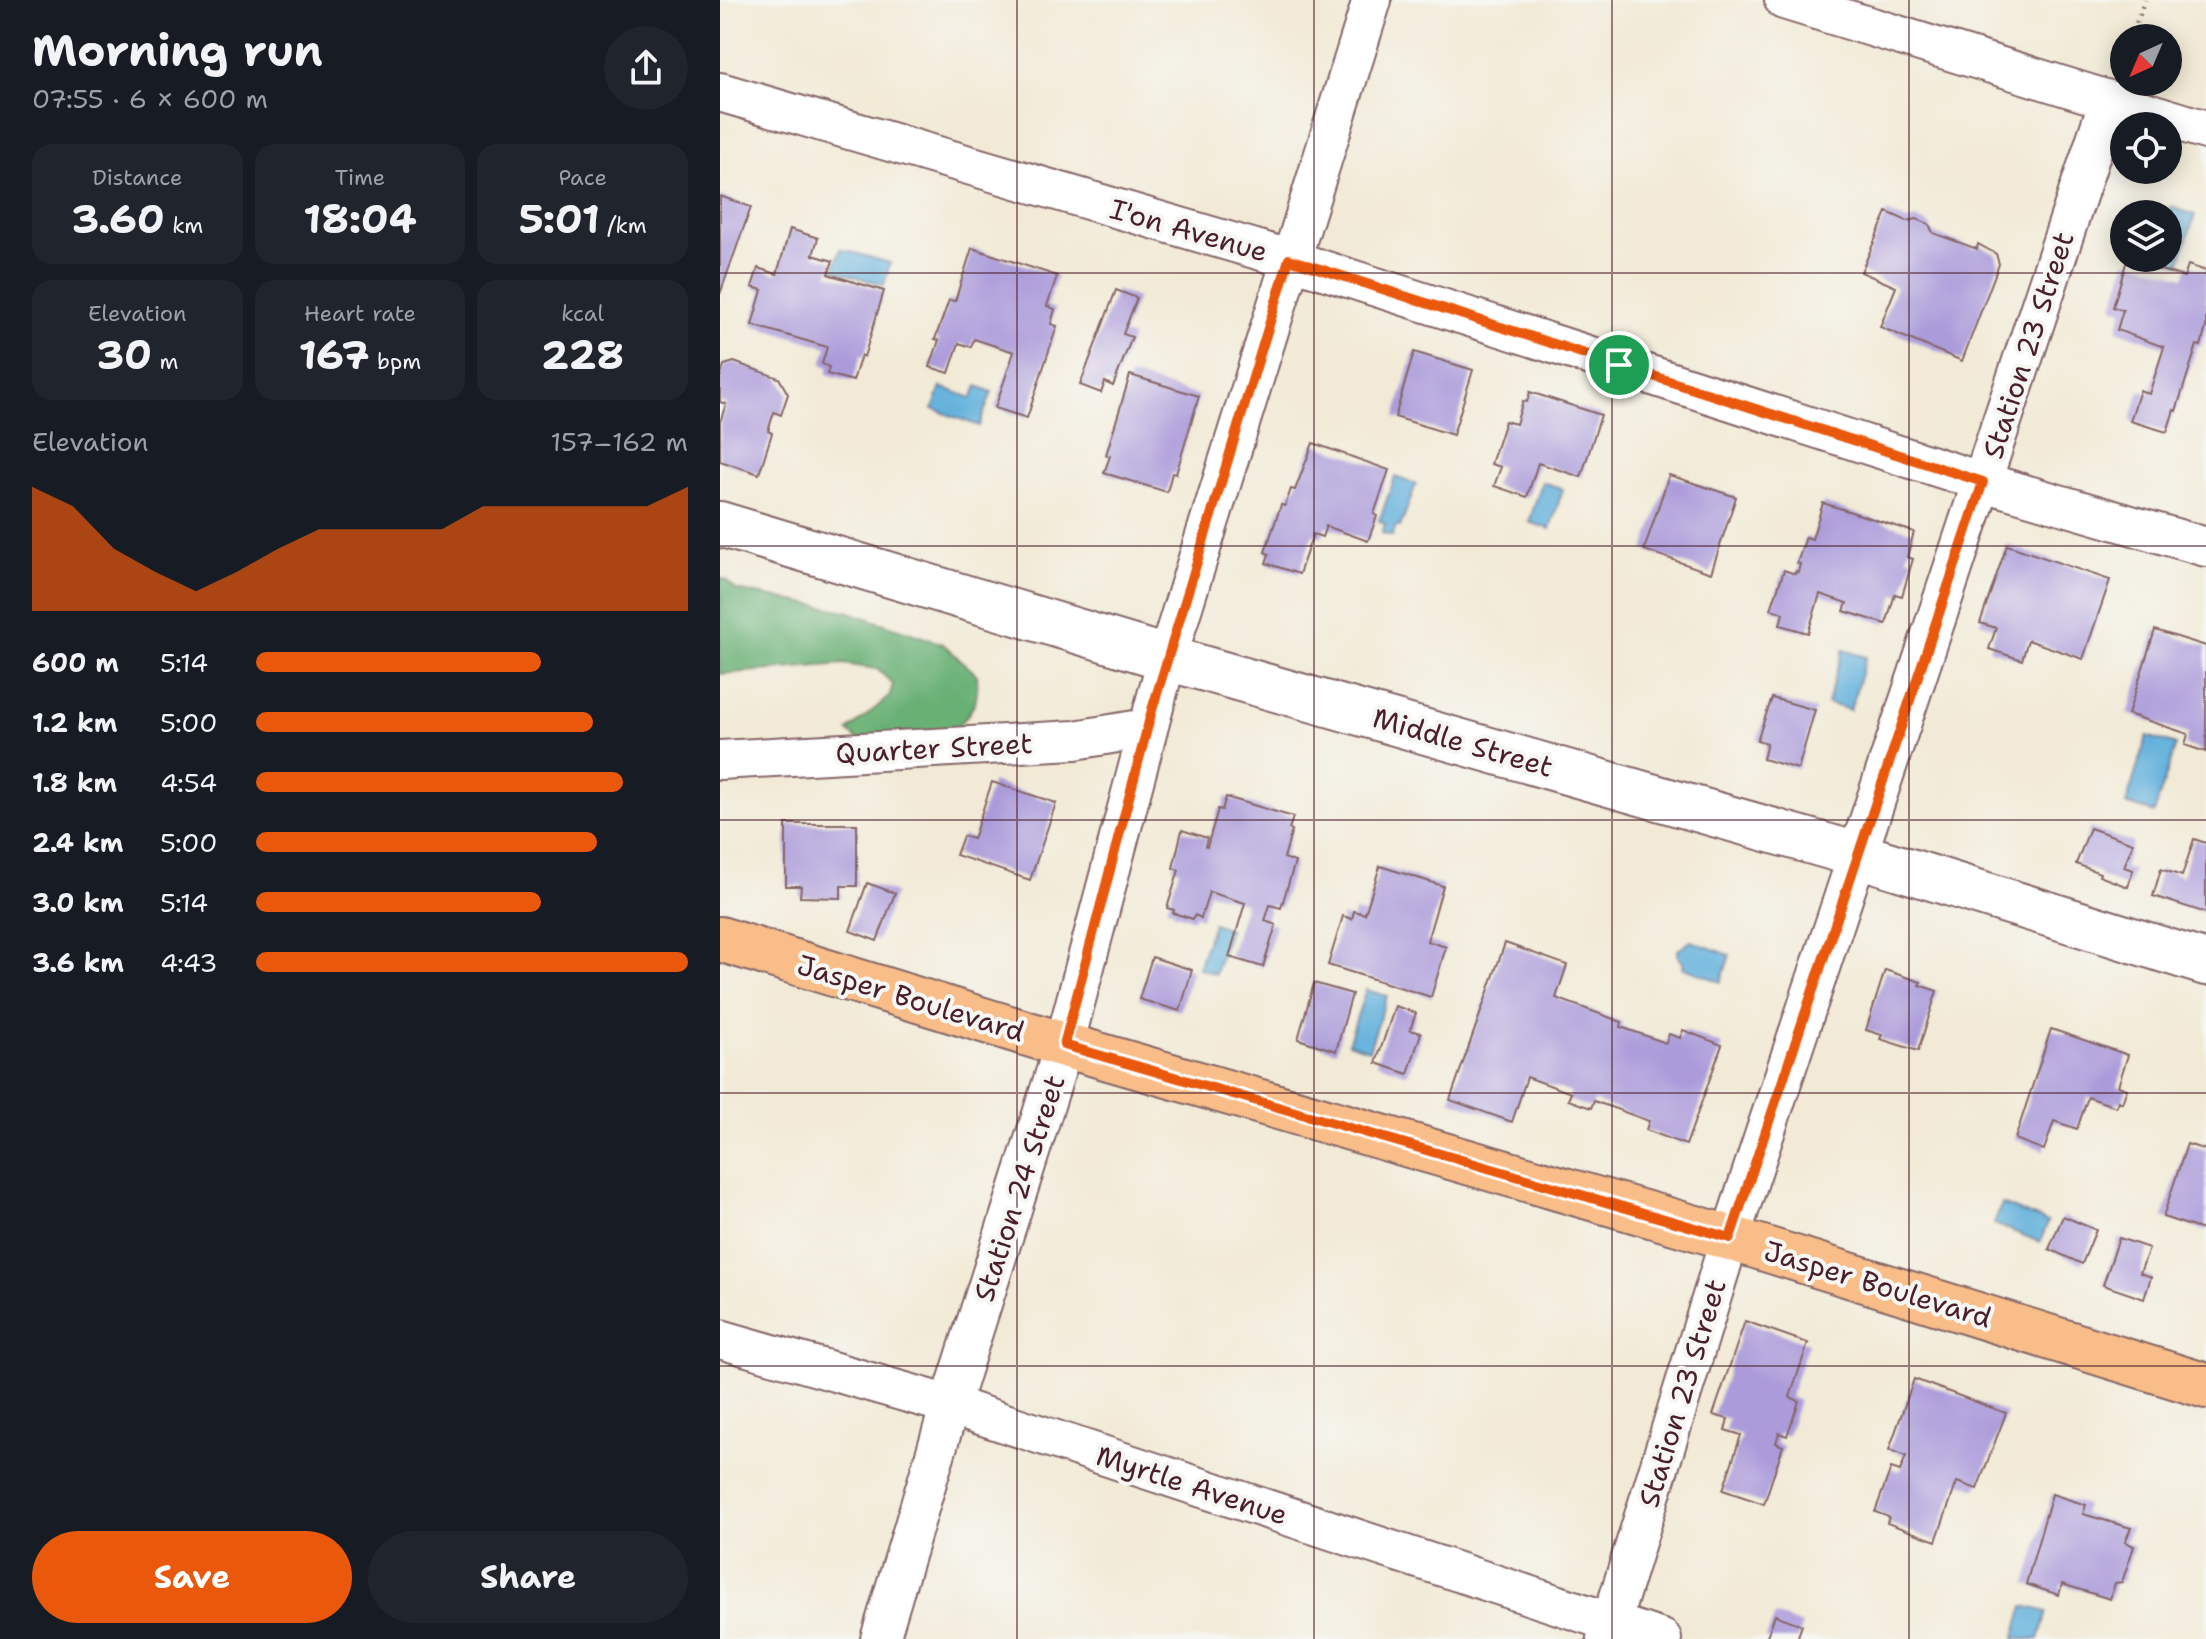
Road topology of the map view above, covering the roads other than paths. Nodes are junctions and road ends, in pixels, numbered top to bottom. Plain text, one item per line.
1 (1372, 0) edge
2 (1784, 0) edge
3 (720, 92) edge
4 (2109, 100) junction
5 (2206, 130) edge
6 (1289, 259) junction
7 (1983, 482) junction
8 (720, 524) edge
9 (2206, 547) edge
10 (1167, 658) junction
11 (1147, 728) junction
12 (720, 760) edge
13 (1858, 855) junction
14 (720, 939) edge
15 (2206, 963) edge
16 (1064, 1045) junction
17 (1730, 1238) junction
18 (720, 1339) edge
19 (2206, 1386) edge
20 (950, 1405) junction
21 (1608, 1631) edge
22 (880, 1639) edge
23 (1662, 1639) edge

1 - 6 street, Station 24 Street
2 - 4 street
3 - 6 street, I'on Avenue
4 - 5 street
4 - 7 street, Station 23 Street
6 - 7 street, I'on Avenue
6 - 10 street, Station 24 Street
7 - 9 street, I'on Avenue
7 - 13 street, Station 23 Street
8 - 10 street, Middle Street
10 - 11 street, Station 24 Street
10 - 13 street, Middle Street
11 - 12 street, Quarter Street
11 - 16 street, Station 24 Street
13 - 15 street, Middle Street
13 - 17 street, Station 23 Street
14 - 16 main road, Jasper Boulevard
16 - 17 main road, Jasper Boulevard
16 - 20 street, Station 24 Street
17 - 19 main road, Jasper Boulevard
17 - 21 street, Station 23 Street
18 - 20 street, Myrtle Avenue
20 - 21 street, Myrtle Avenue
20 - 22 street, Station 24 Street
21 - 23 street, Myrtle Avenue

